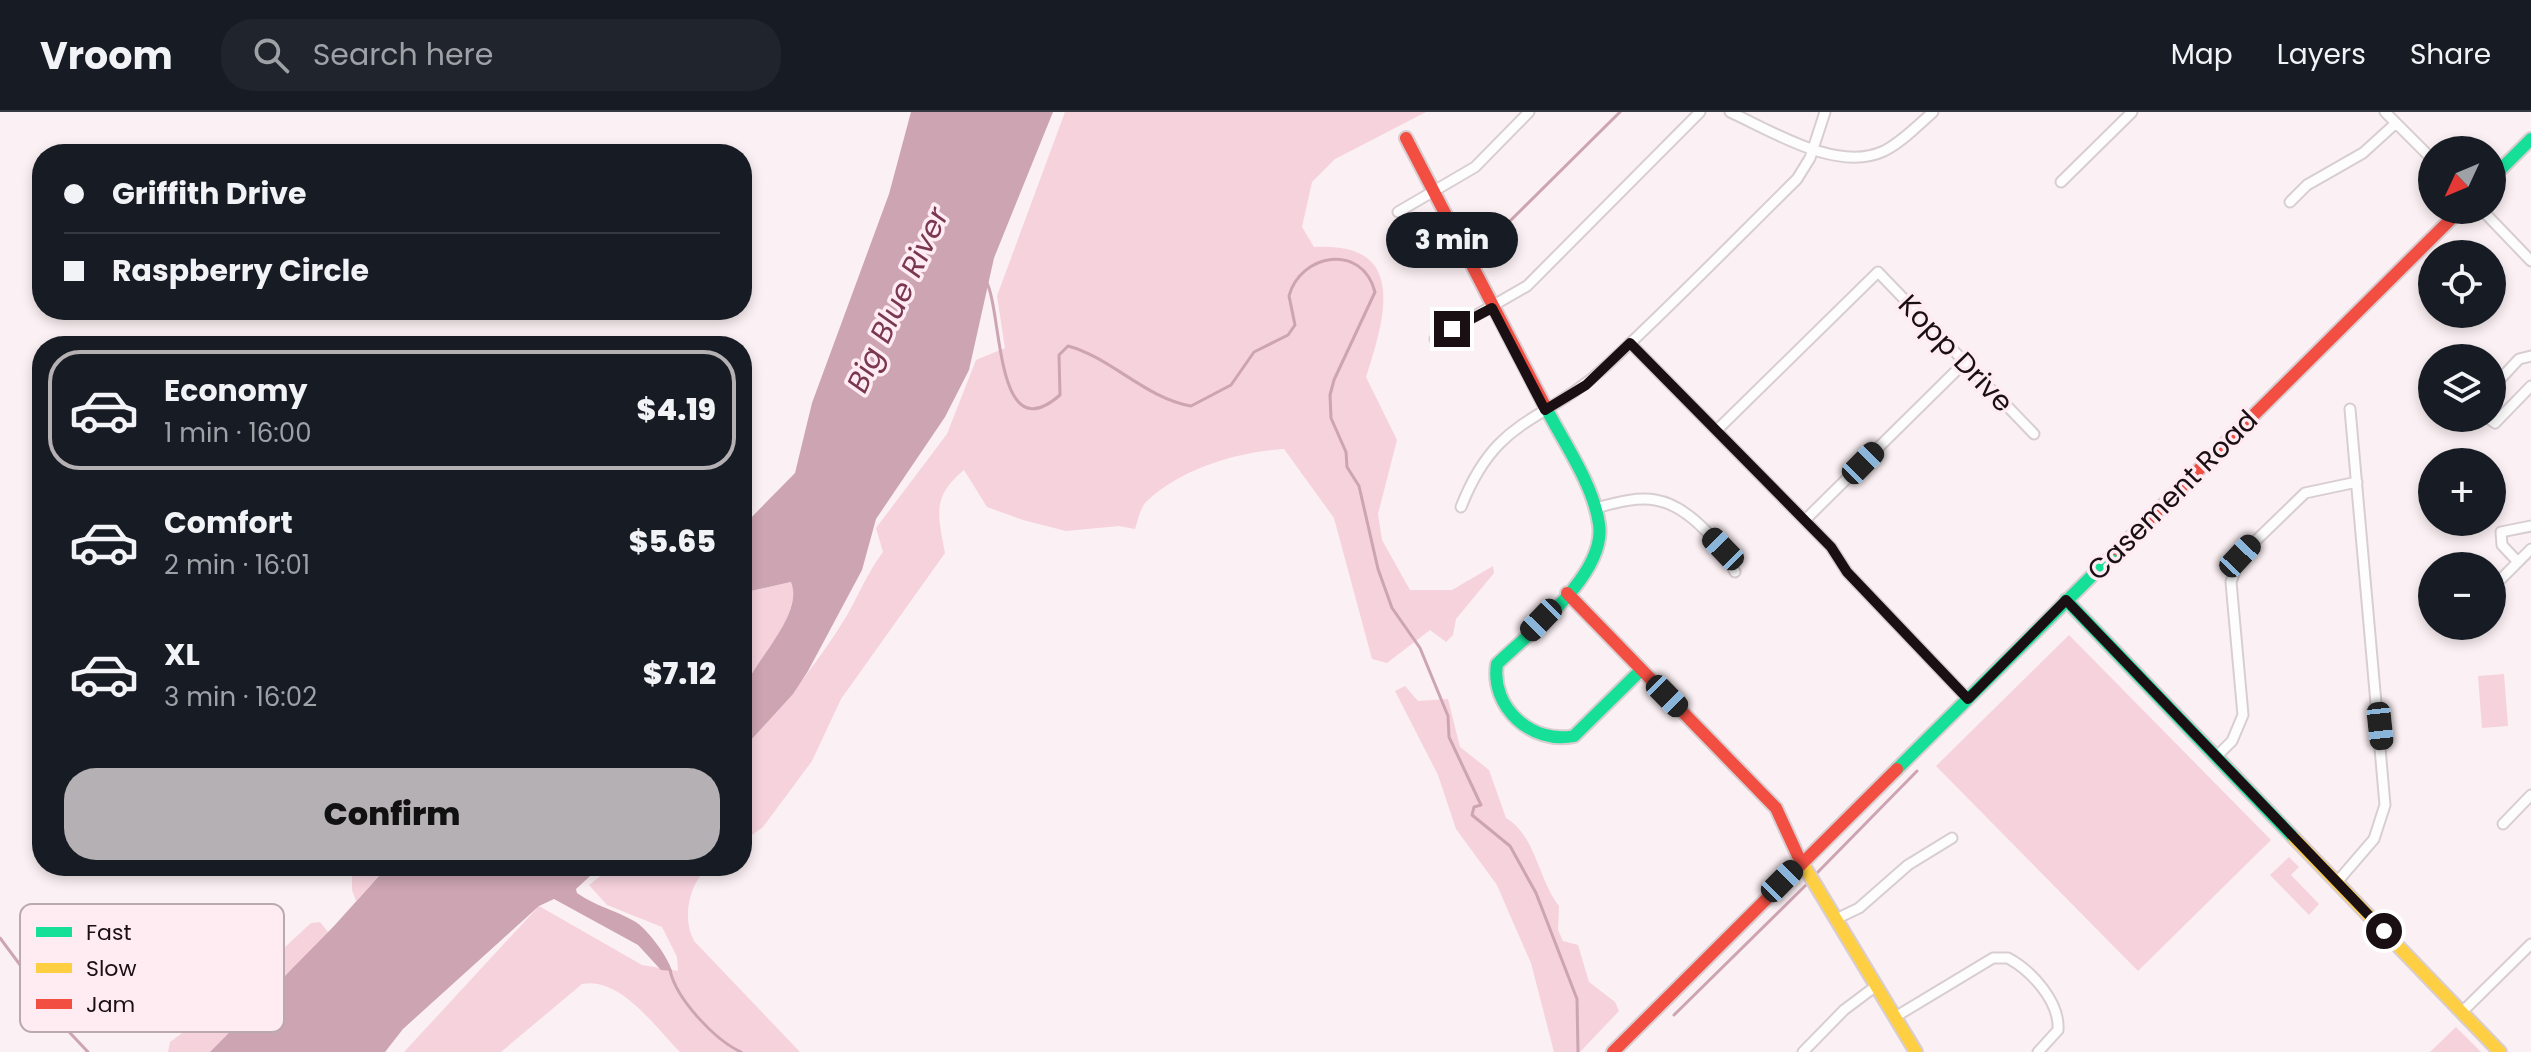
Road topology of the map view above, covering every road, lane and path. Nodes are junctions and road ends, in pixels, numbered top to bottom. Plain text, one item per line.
1 (1529, 112) edge
2 (1700, 112) edge
3 (1730, 112) edge
4 (1825, 112) edge
5 (1933, 112) edge
6 (2132, 112) edge
7 (2385, 112) edge
8 (2396, 123) junction
9 (1406, 138) dead end
10 (2531, 139) edge
11 (2418, 145) edge
12 (1813, 148) junction
13 (2506, 164) edge
14 (2061, 182) dead end
15 (1434, 193) junction
16 (2290, 202) dead end
17 (1398, 212) dead end
18 (2446, 224) edge
19 (2495, 224) edge
20 (2531, 261) edge
21 (1492, 308) junction
22 (1435, 339) dead end
23 (1630, 343) junction
24 (2531, 356) edge
25 (1965, 362) junction
26 (2506, 373) edge
27 (2531, 386) edge
28 (2350, 409) dead end
29 (1545, 410) junction
30 (2506, 412) edge
31 (1717, 430) junction
32 (2034, 434) dead end
33 (2357, 482) junction
34 (1461, 507) dead end
35 (1596, 508) junction
36 (1805, 520) junction
37 (2531, 526) edge
38 (2531, 549) edge
39 (2518, 562) junction
40 (1735, 572) dead end
41 (2506, 574) edge
42 (1567, 593) junction
43 (2066, 600) junction
44 (1641, 670) junction
45 (1968, 699) junction
46 (2216, 757) junction
47 (2531, 795) edge
48 (2503, 824) dead end
49 (1952, 838) dead end
50 (1801, 862) junction
51 (2337, 882) junction
52 (1836, 919) junction
53 (2531, 944) edge
54 (1876, 986) junction
55 (2462, 1012) junction
56 (1895, 1017) junction
57 (1613, 1052) edge
58 (1803, 1052) edge
59 (1916, 1052) edge
60 (2038, 1052) edge
61 (2500, 1052) edge

1 - 15 street
2 - 21 street
3 - 12 street
4 - 12 street
5 - 12 street
6 - 14 street
7 - 8 street
8 - 11 street
8 - 16 street
9 - 15 street
10 - 13 street
12 - 23 street
15 - 17 street
15 - 21 street
18 - 43 street, Casement Road
19 - 20 street
21 - 22 street
21 - 29 street
23 - 29 street
23 - 31 street
24 - 26 street
25 - 31 street, Kopp Drive
25 - 32 street, Kopp Drive
25 - 36 street
27 - 30 street
28 - 33 street
29 - 34 street
29 - 35 street
31 - 36 street
33 - 46 street
33 - 51 street
35 - 40 street
35 - 42 street
36 - 45 street
37 - 39 street
38 - 39 street
39 - 41 street
42 - 44 street
42 - 44 street
43 - 45 street, Casement Road
43 - 46 street
44 - 50 street
45 - 50 street, Casement Road
46 - 51 street
47 - 48 street
49 - 52 street
50 - 52 street
50 - 57 street, Casement Road
51 - 55 street
52 - 54 street
53 - 55 street
54 - 56 street
54 - 58 street
55 - 61 street
56 - 59 street
56 - 60 street

